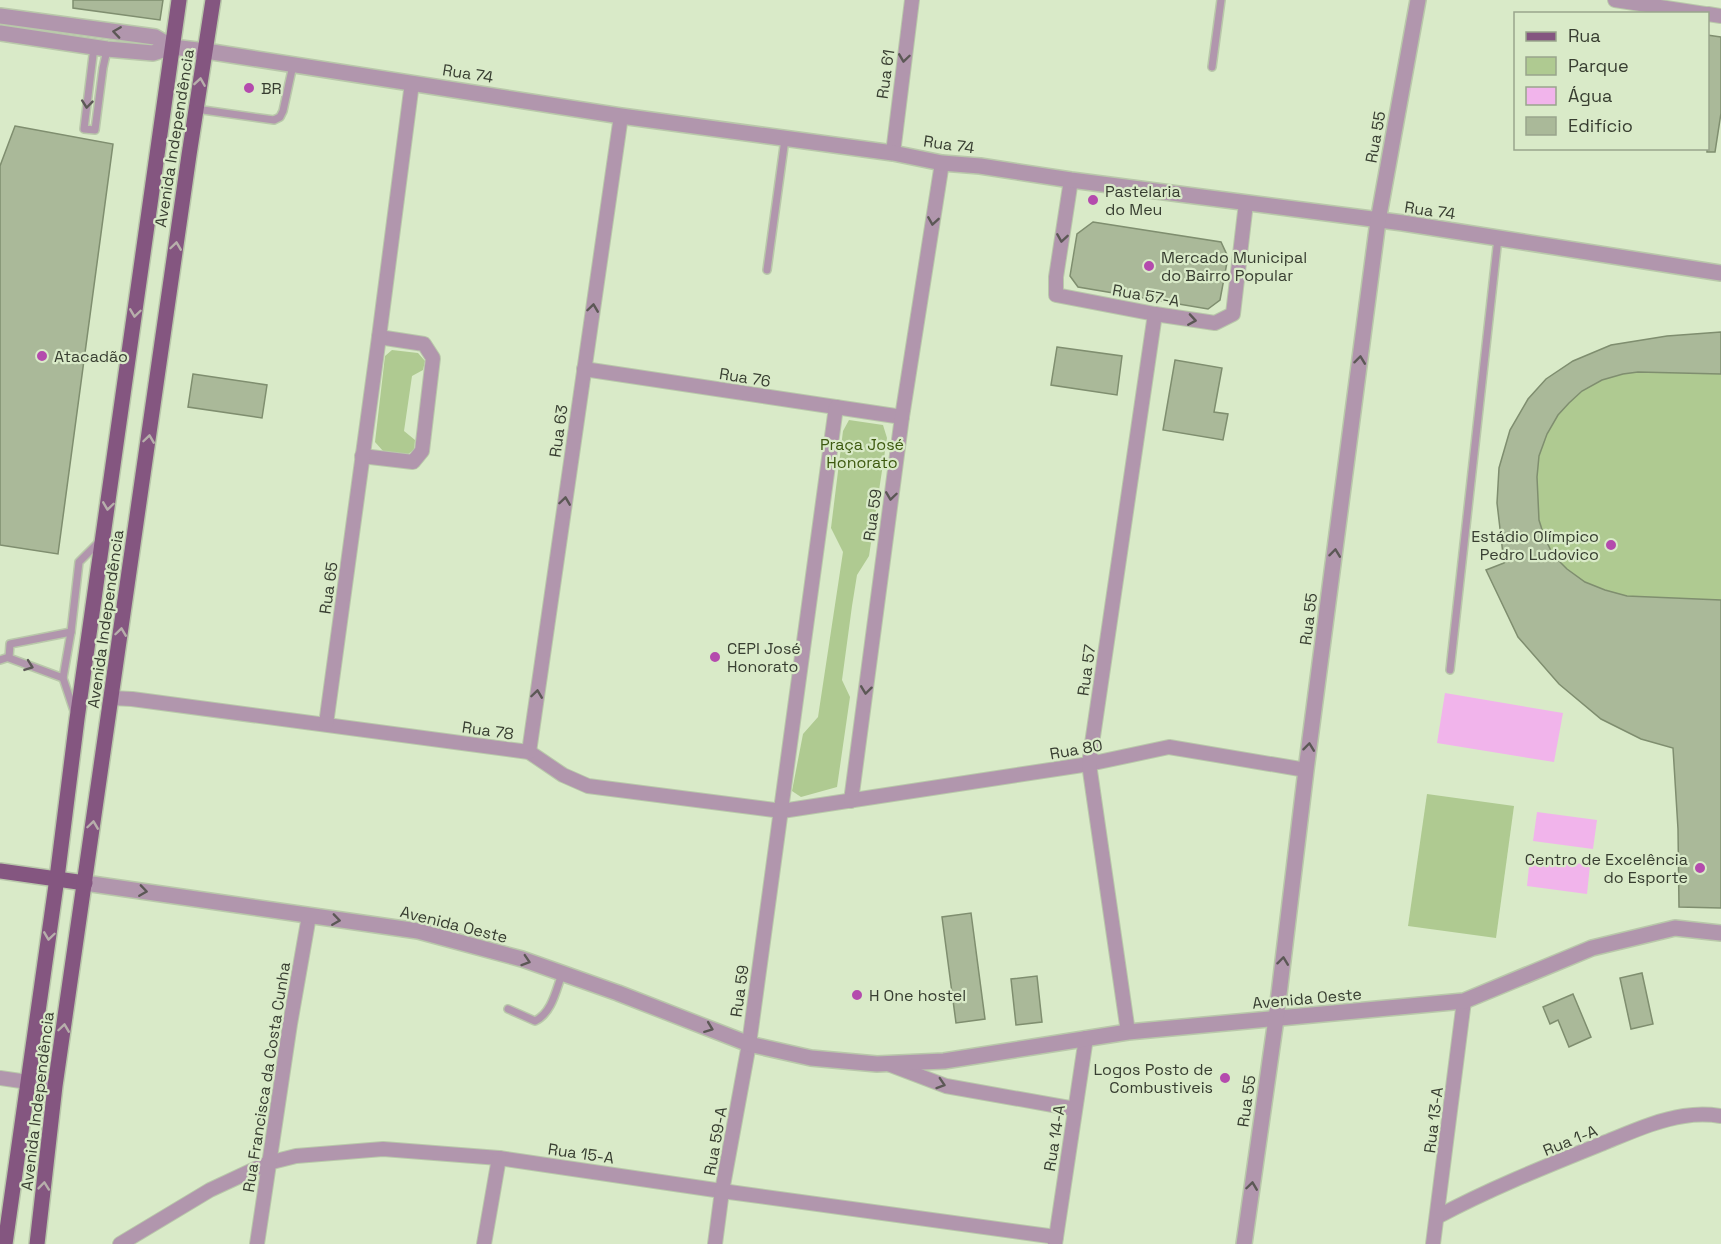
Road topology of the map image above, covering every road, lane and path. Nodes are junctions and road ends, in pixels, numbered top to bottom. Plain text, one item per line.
1 (179, 0) edge
2 (213, 0) edge
3 (912, 0) edge
4 (1221, 0) edge
5 (1418, 0) edge
6 (1615, 0) edge
7 (1693, 12) edge
8 (0, 16) edge
9 (0, 33) edge
10 (101, 48) junction
11 (172, 48) junction
12 (206, 51) junction
13 (293, 64) junction
14 (1212, 67) dead end
15 (412, 83) junction
16 (196, 109) junction
17 (621, 116) junction
18 (785, 139) junction
19 (893, 153) junction
20 (942, 163) junction
21 (1071, 180) junction
22 (1246, 203) junction
23 (1378, 221) junction
24 (1498, 238) junction
25 (767, 270) dead end
26 (1721, 273) edge
27 (1155, 314) junction
28 (379, 337) junction
29 (584, 369) junction
30 (836, 407) junction
31 (902, 417) junction
32 (362, 456) junction
33 (103, 538) junction
34 (71, 632) junction
35 (9, 657) junction
36 (0, 660) edge
37 (1450, 670) dead end
38 (63, 678) junction
39 (112, 698) junction
40 (77, 719) junction
41 (326, 724) junction
42 (528, 752) junction
43 (1089, 764) junction
44 (1306, 770) junction
45 (851, 801) junction
46 (782, 811) junction
47 (0, 871) edge
48 (57, 878) junction
49 (85, 883) junction
50 (309, 916) junction
51 (1721, 933) edge
52 (562, 974) junction
53 (1464, 1001) junction
54 (508, 1009) dead end
55 (1276, 1019) junction
56 (1128, 1032) junction
57 (1086, 1038) junction
58 (749, 1044) junction
59 (886, 1064) junction
60 (0, 1078) edge
61 (28, 1083) junction
62 (55, 1086) junction
63 (1075, 1109) junction
64 (1721, 1116) edge
65 (499, 1158) junction
66 (268, 1162) junction
67 (722, 1191) junction
68 (1437, 1217) junction
69 (1055, 1240) edge
70 (5, 1244) edge
71 (38, 1244) edge
72 (120, 1244) edge
73 (257, 1244) edge
74 (484, 1244) edge
75 (716, 1244) edge
76 (1244, 1244) edge
77 (1433, 1244) edge

1 - 11 main road, Avenida Independência
2 - 12 main road, Avenida Independência
3 -> 19 street, Rua 61
4 - 14 lane
5 - 23 street, Rua 55
6 - 7 street
11 -> 8 street, Rua 74
9 - 10 street, Rua 74
10 -> 10 lane
10 - 11 street, Rua 74
11 - 12 street, Rua 74
11 -> 33 main road, Avenida Independência
12 - 13 street, Rua 74
16 -> 12 main road, Avenida Independência
13 - 15 street, Rua 74
13 - 16 lane
15 - 17 street, Rua 74
15 - 28 street, Rua 65
39 -> 16 main road, Avenida Independência
17 - 18 street, Rua 74
29 -> 17 street, Rua 63
18 - 19 street, Rua 74
18 - 25 lane
19 - 20 street, Rua 74
20 - 21 street, Rua 74
20 -> 31 street, Rua 59
21 - 22 street, Rua 74
21 -> 27 street, Rua 57-A
22 - 23 street, Rua 74
27 -> 22 street, Rua 57-A
23 - 24 street, Rua 74
44 -> 23 street, Rua 55
24 - 26 street, Rua 74
24 - 37 lane
27 - 43 street, Rua 57
28 - 32 street, Rua 65
28 - 32 street
29 - 30 street, Rua 76
42 -> 29 street, Rua 63
30 - 31 street, Rua 76
30 - 46 street, Rua 59
31 -> 45 street, Rua 59
32 - 41 street, Rua 65
33 - 34 lane
33 - 40 main road, Avenida Independência
34 - 35 lane
34 - 38 lane
35 - 36 lane
35 -> 38 lane
38 - 40 lane
39 - 41 street, Rua 78
49 -> 39 main road, Avenida Independência
40 - 48 main road, Avenida Independência
41 - 42 street, Rua 78
42 - 46 street, Rua 78
43 - 44 street, Rua 80
43 - 45 street, Rua 80
43 - 56 street, Rua 57
55 -> 44 street, Rua 55
45 - 46 street, Rua 78
46 - 58 street, Rua 59
47 - 48 main road, Avenida Oeste
48 - 49 main road, Avenida Oeste
48 -> 61 main road, Avenida Independência
49 -> 50 street, Avenida Oeste
62 -> 49 main road, Avenida Independência
50 -> 52 street, Avenida Oeste
50 - 66 street, Rua Francisca da Costa Cunha
51 - 53 street, Avenida Oeste
52 - 54 lane
52 -> 58 street, Avenida Oeste
53 - 55 street, Avenida Oeste
53 - 68 street, Rua 13-A
55 - 56 street, Avenida Oeste
76 -> 55 street, Rua 55
56 - 57 street, Avenida Oeste
57 - 59 street, Avenida Oeste
57 - 63 street, Rua 14-A
58 - 59 street, Avenida Oeste
58 - 67 street, Rua 59-A
59 -> 63 street, Avenida Oeste
60 - 61 street
61 - 62 street
61 - 70 main road, Avenida Independência
71 -> 62 main road, Avenida Independência
63 - 69 street, Rua 14-A
64 - 68 street, Rua 1-A
65 - 66 street, Rua 15-A
65 - 67 street, Rua 15-A
65 - 74 street
66 - 72 street, Rua 15-A
66 - 73 street, Rua Francisca da Costa Cunha
67 - 69 street, Rua 15-A
67 - 75 street, Rua 59-A
68 - 77 street, Rua 13-A

